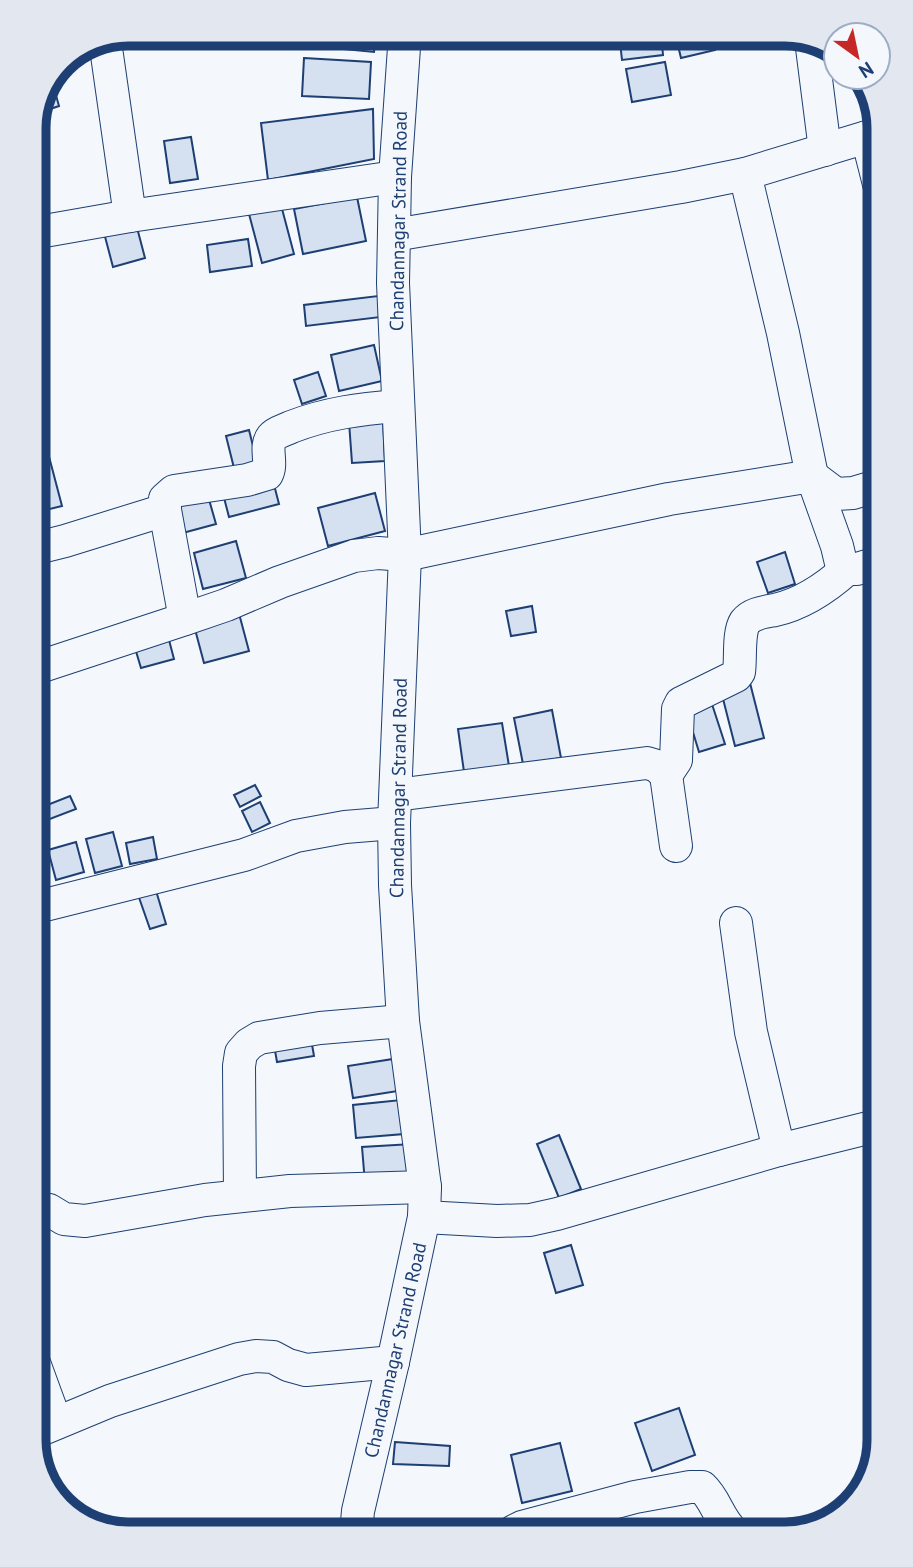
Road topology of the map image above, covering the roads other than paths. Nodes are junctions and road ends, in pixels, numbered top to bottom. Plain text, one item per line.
1 (404, 45) edge
2 (105, 49) edge
3 (812, 50) edge
4 (867, 137) edge
5 (825, 150) junction
6 (745, 174) junction
7 (396, 177) junction
8 (130, 216) junction
9 (46, 231) edge
10 (394, 235) junction
11 (398, 406) junction
12 (812, 476) junction
13 (867, 489) edge
14 (165, 510) junction
15 (46, 546) edge
16 (405, 555) junction
17 (867, 566) edge
18 (847, 569) junction
19 (185, 619) junction
20 (46, 665) edge
21 (666, 775) junction
22 (395, 809) junction
23 (676, 846) dead end
24 (45, 905) edge
25 (736, 923) dead end
26 (402, 1021) junction
27 (867, 1128) edge
28 (779, 1150) junction
29 (240, 1196) junction
30 (425, 1202) junction
31 (45, 1209) edge
32 (393, 1362) junction
33 (45, 1428) edge
34 (357, 1521) edge
35 (542, 1522) edge
36 (723, 1522) edge

1 - 7 street, Chandannagar Strand Road
2 - 8 street
3 - 5 street
4 - 5 street
5 - 6 street
6 - 10 street
6 - 12 street
7 - 8 street
7 - 10 street, Chandannagar Strand Road
8 - 9 street
10 - 11 street, Chandannagar Strand Road
11 - 14 street
11 - 16 street, Chandannagar Strand Road
12 - 13 street
12 - 16 street
12 - 18 street
14 - 15 street
14 - 19 street
16 - 19 street
16 - 22 street, Chandannagar Strand Road
17 - 18 street
18 - 21 street
19 - 20 street
21 - 22 street
21 - 23 street
22 - 24 street
22 - 26 street, Chandannagar Strand Road
25 - 28 street
26 - 29 street
26 - 30 street, Chandannagar Strand Road
27 - 28 street
28 - 30 street
29 - 30 street
29 - 31 street
30 - 32 street, Chandannagar Strand Road
32 - 33 street
32 - 34 street, Chandannagar Strand Road
35 - 36 street

